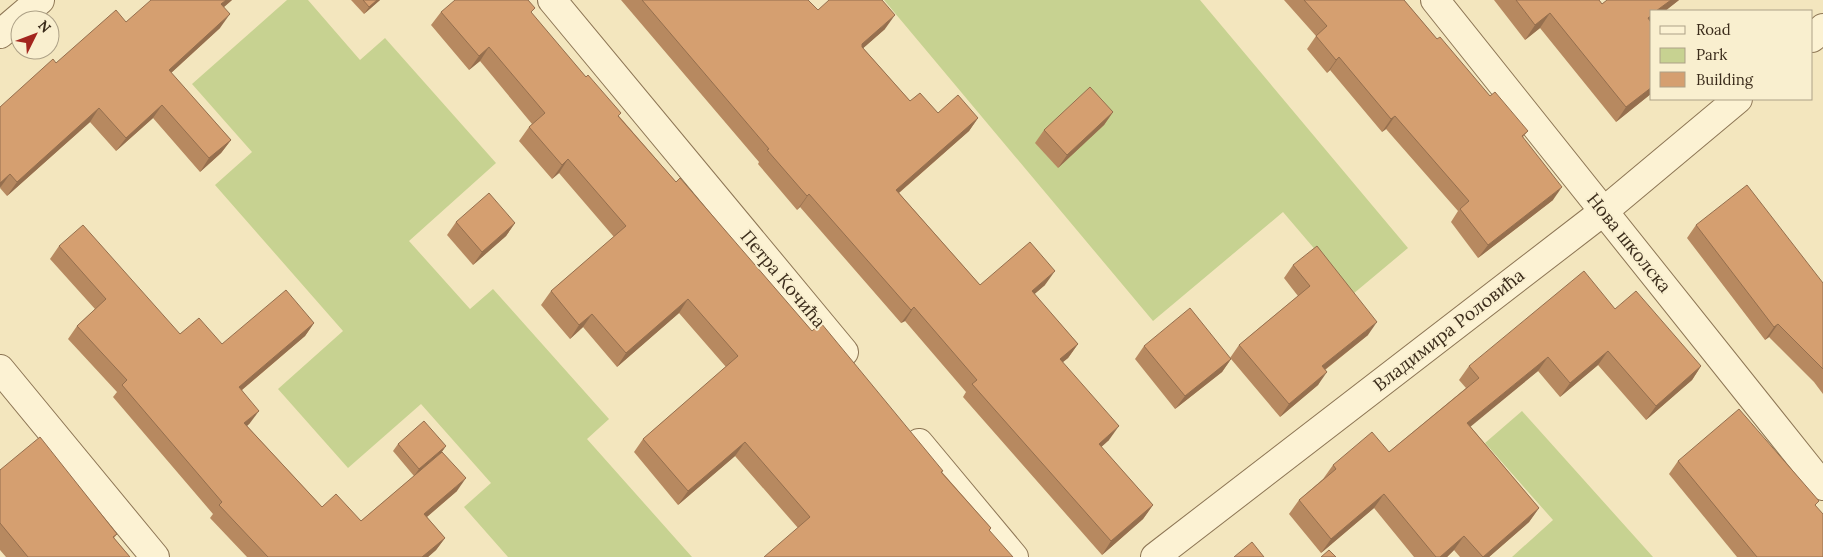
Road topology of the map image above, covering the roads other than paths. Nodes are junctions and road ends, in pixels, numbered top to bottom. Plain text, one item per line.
1 (40, 0) edge
2 (552, 0) edge
3 (1435, 0) edge
4 (1823, 28) edge
5 (0, 34) edge
6 (1813, 37) edge
7 (1737, 100) edge
8 (1604, 211) junction
9 (0, 369) edge
10 (862, 374) edge
11 (906, 427) edge
12 (1823, 486) edge
13 (155, 557) edge
14 (1014, 557) edge
15 (1155, 557) edge

1 - 5 street
2 - 10 street, Петра Кочића
3 - 8 street, Нова школска
4 - 6 street
7 - 8 street, Владимира Роловића
8 - 12 street, Нова школска
8 - 15 street, Владимира Роловића
9 - 13 street
11 - 14 street

